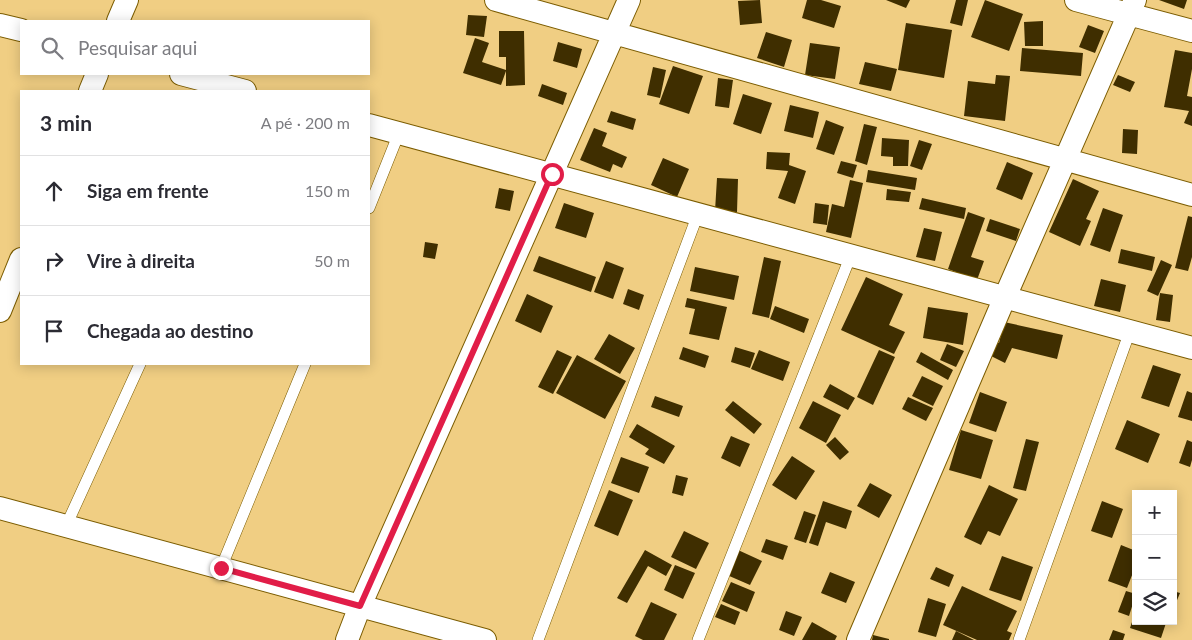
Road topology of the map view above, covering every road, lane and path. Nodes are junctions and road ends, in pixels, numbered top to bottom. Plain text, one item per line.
1 (127, 0) edge
2 (496, 0) edge
3 (629, 0) edge
4 (1076, 0) edge
5 (1132, 7) edge
6 (118, 20) edge
7 (0, 25) edge
8 (20, 30) edge
9 (1192, 31) edge
10 (614, 33) junction
11 (97, 75) edge
12 (185, 75) edge
13 (90, 90) edge
14 (241, 90) edge
15 (370, 125) edge
16 (400, 133) junction
17 (1066, 160) junction
18 (552, 174) junction
19 (1192, 195) edge
20 (370, 206) edge
21 (698, 214) junction
22 (851, 255) junction
23 (20, 261) edge
24 (1005, 297) junction
25 (0, 311) edge
26 (1130, 331) junction
27 (1192, 348) edge
28 (140, 365) edge
29 (305, 365) edge
30 (0, 508) edge
31 (66, 526) junction
32 (221, 568) junction
33 (360, 606) junction
34 (347, 640) edge
35 (485, 640) edge
36 (538, 640) edge
37 (698, 640) edge
38 (858, 640) edge
39 (1019, 640) edge

1 - 6 street
2 - 10 street
3 - 10 street
4 - 5 street
5 - 9 street
5 - 17 street
7 - 8 street
10 - 17 street
10 - 18 street
11 - 13 street
12 - 14 street
15 - 16 street
16 - 18 street
16 - 20 lane
17 - 19 street
17 - 24 street
18 - 21 street
18 - 33 street
21 - 22 street
21 - 36 lane
22 - 24 street
22 - 37 lane
23 - 25 street
24 - 26 street
24 - 38 street
26 - 27 street
26 - 39 lane
28 - 31 lane
29 - 32 lane
30 - 31 street
31 - 32 street
32 - 33 street
33 - 34 street
33 - 35 street

